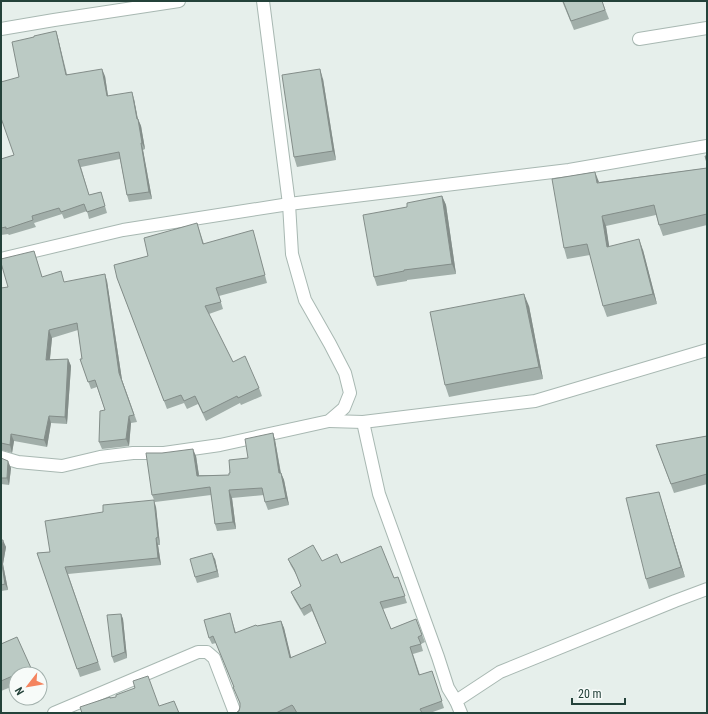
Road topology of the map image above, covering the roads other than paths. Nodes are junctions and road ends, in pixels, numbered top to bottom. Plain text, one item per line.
1 (179, 1) edge
2 (263, 1) edge
3 (707, 28) edge
4 (1, 29) edge
5 (638, 39) dead end
6 (707, 146) edge
7 (289, 204) junction
8 (1, 259) edge
9 (707, 350) edge
10 (329, 421) junction
11 (363, 422) junction
12 (1, 457) edge
13 (707, 589) edge
14 (456, 701) junction
15 (54, 713) edge
16 (235, 713) edge
17 (461, 713) edge

1 - 4 street
2 - 7 street
3 - 5 street
6 - 7 street
7 - 8 street
7 - 10 street
9 - 11 street
10 - 11 street
10 - 12 street
11 - 14 street
13 - 14 street
14 - 17 street
15 - 16 street

